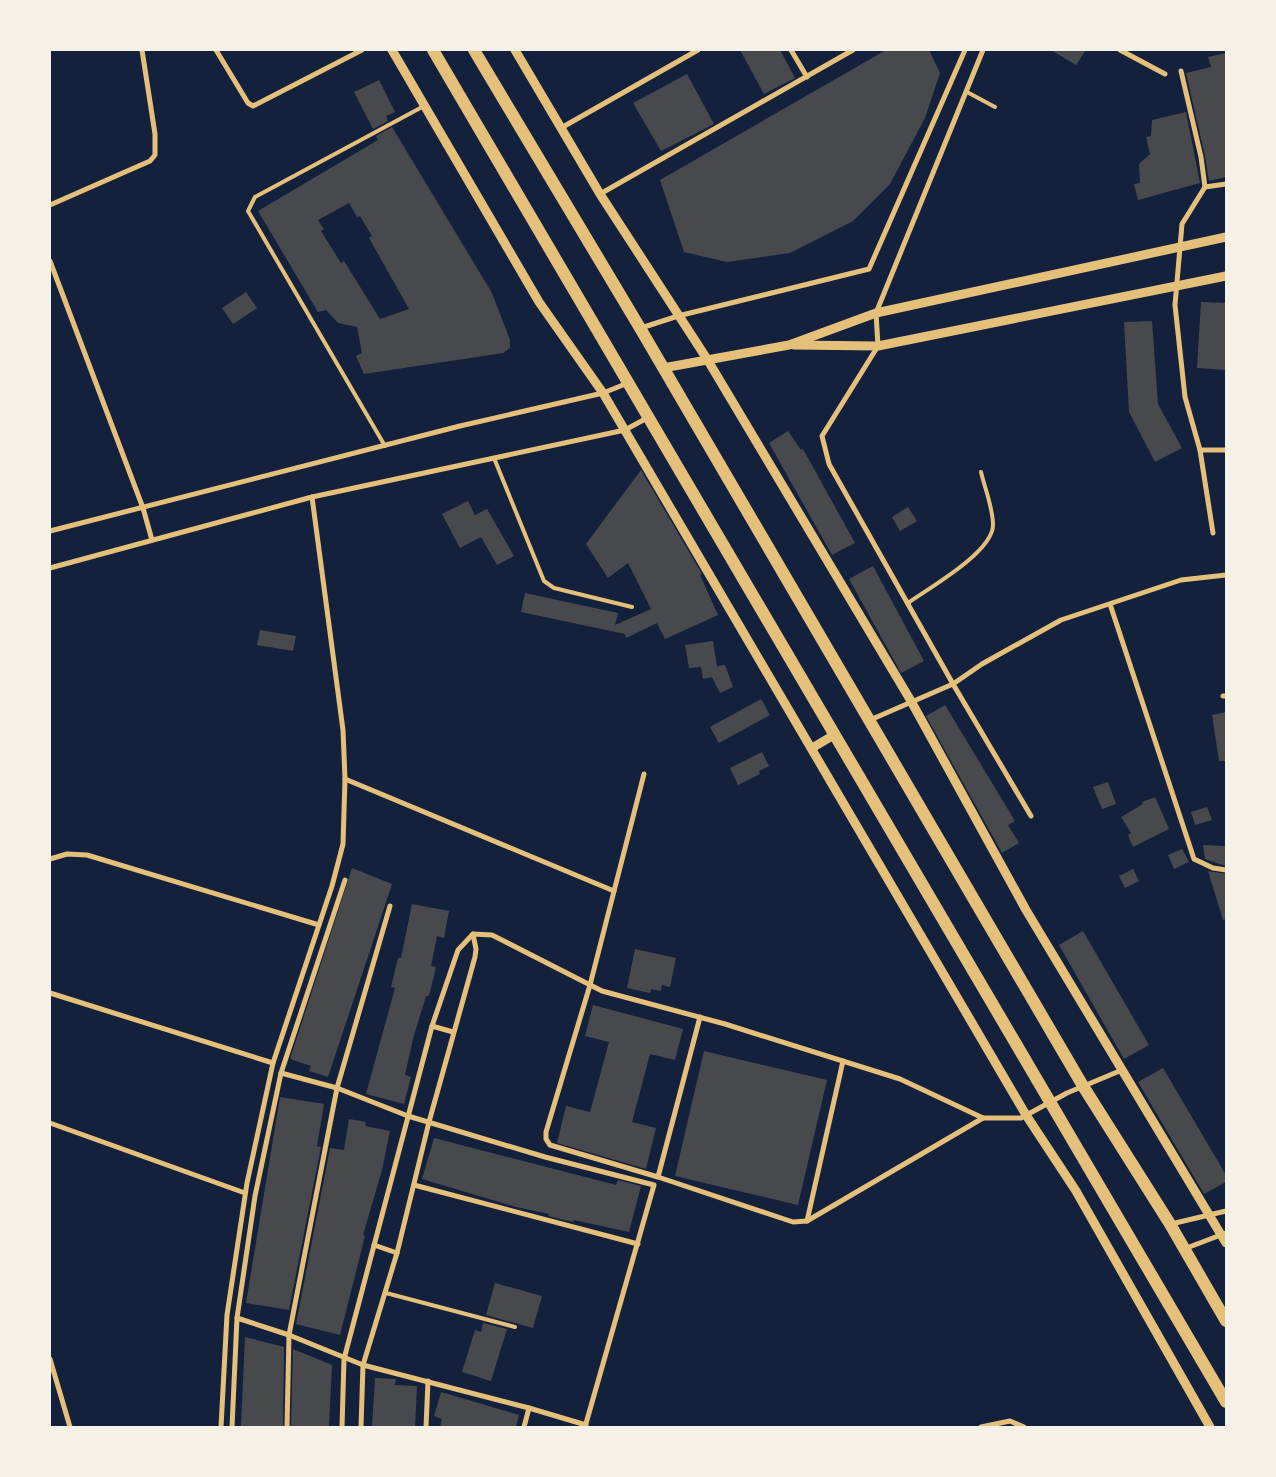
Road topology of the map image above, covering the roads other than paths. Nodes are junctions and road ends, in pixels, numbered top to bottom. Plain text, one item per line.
1 (142, 50) edge
2 (216, 50) edge
3 (362, 50) edge
4 (392, 50) edge
5 (433, 50) edge
6 (474, 50) edge
7 (516, 50) edge
8 (698, 50) edge
9 (791, 50) edge
10 (853, 50) edge
11 (965, 50) edge
12 (983, 50) edge
13 (1120, 50) edge
14 (1129, 52) edge
15 (1182, 71) dead end
16 (1165, 74) dead end
17 (807, 77) junction
18 (967, 92) junction
19 (424, 106) junction
20 (995, 107) dead end
21 (561, 128) junction
22 (1226, 184) edge
23 (1205, 187) junction
24 (600, 194) junction
25 (50, 205) edge
26 (1226, 237) edge
27 (1181, 247) junction
28 (50, 261) edge
29 (1226, 276) edge
30 (1178, 287) junction
31 (876, 314) junction
32 (678, 316) junction
33 (640, 328) junction
34 (789, 345) junction
35 (878, 346) junction
36 (707, 359) junction
37 (663, 368) junction
38 (629, 382) junction
39 (604, 393) junction
40 (650, 417) junction
41 (625, 430) junction
42 (385, 446) junction
43 (1200, 450) junction
44 (1226, 450) edge
45 (494, 458) junction
46 (981, 472) dead end
47 (312, 497) junction
48 (143, 508) junction
49 (50, 531) edge
50 (1212, 532) dead end
51 (152, 540) junction
52 (50, 568) edge
53 (1226, 575) edge
54 (908, 603) junction
55 (1110, 604) junction
56 (632, 607) dead end
57 (953, 684) junction
58 (911, 701) junction
59 (870, 720) junction
60 (834, 735) junction
61 (812, 748) junction
62 (644, 774) dead end
63 (345, 779) junction
64 (1031, 816) dead end
65 (50, 858) edge
66 (1226, 870) edge
67 (345, 880) dead end
68 (614, 891) junction
69 (390, 906) dead end
70 (319, 925) junction
71 (473, 934) junction
72 (590, 985) junction
73 (50, 993) edge
74 (700, 1017) junction
75 (432, 1026) junction
76 (453, 1032) junction
77 (843, 1061) junction
78 (273, 1063) junction
79 (1122, 1070) junction
80 (281, 1073) junction
81 (1083, 1086) junction
82 (337, 1088) junction
83 (1050, 1102) junction
84 (1026, 1115) junction
85 (408, 1116) junction
86 (984, 1118) junction
87 (429, 1122) junction
88 (50, 1123) edge
89 (658, 1177) junction
90 (414, 1185) junction
91 (245, 1193) junction
92 (1226, 1211) edge
93 (1210, 1217) junction
94 (807, 1221) junction
95 (1170, 1224) junction
96 (1224, 1237) edge
97 (638, 1244) junction
98 (374, 1245) junction
99 (1184, 1249) junction
100 (397, 1253) junction
101 (386, 1293) junction
102 (237, 1318) junction
103 (1226, 1321) edge
104 (515, 1327) dead end
105 (289, 1334) junction
106 (50, 1359) edge
107 (344, 1359) junction
108 (363, 1365) junction
109 (428, 1381) junction
110 (1226, 1402) edge
111 (529, 1408) junction
112 (586, 1426) edge
113 (70, 1427) edge
114 (221, 1427) edge
115 (232, 1427) edge
116 (287, 1427) edge
117 (342, 1427) edge
118 (361, 1427) edge
119 (426, 1427) edge
120 (524, 1427) edge
121 (981, 1427) edge
122 (1024, 1427) edge
123 (1210, 1427) edge

1 - 25 street
2 - 3 street
4 - 19 street
5 - 38 main road
6 - 33 main road
7 - 21 street
8 - 21 street
9 - 17 street
10 - 17 street
11 - 32 street
12 - 18 street
13 - 14 street
14 - 16 street
15 - 23 street
17 - 24 street
18 - 20 lane
18 - 31 street
19 - 39 street
19 - 42 lane
21 - 24 street
22 - 23 street
23 - 27 street
24 - 32 street
26 - 27 street
27 - 30 street
27 - 31 street
28 - 48 street
29 - 30 street
30 - 35 street
30 - 43 street
31 - 34 street
31 - 35 street
32 - 33 street
32 - 36 street
33 - 37 main road
34 - 35 street
34 - 36 street
35 - 54 street
36 - 37 street
36 - 58 street
37 - 59 main road
38 - 39 street
38 - 40 main road
39 - 41 street
39 - 42 street
40 - 41 street
40 - 60 main road
41 - 45 street
41 - 61 street
42 - 48 street
43 - 44 street
43 - 50 street
45 - 47 street
45 - 56 lane
46 - 54 lane
47 - 51 street
47 - 63 street
48 - 49 street
48 - 51 street
51 - 52 street
53 - 55 street
54 - 57 street
55 - 57 street
55 - 66 street
57 - 58 street
57 - 64 street
58 - 59 street
58 - 79 street
59 - 81 main road
60 - 61 street
60 - 83 main road
61 - 84 street
62 - 68 street
63 - 68 street
63 - 70 street
65 - 70 street
67 - 80 street
68 - 72 street
69 - 82 street
70 - 78 street
71 - 72 street
71 - 75 street
71 - 76 street
72 - 74 street
72 - 89 street
73 - 78 street
74 - 77 street
74 - 89 street
75 - 76 street
75 - 85 street
76 - 87 street
77 - 86 street
77 - 94 street
78 - 91 street
79 - 81 street
79 - 93 street
80 - 82 street
80 - 102 street
81 - 83 street
81 - 95 main road
82 - 85 street
82 - 105 street
83 - 84 street
83 - 110 main road
84 - 86 street
84 - 123 street
85 - 87 street
85 - 98 street
86 - 94 street
87 - 90 street
87 - 97 street
88 - 91 street
89 - 94 street
90 - 97 street
90 - 100 street
91 - 114 street
92 - 93 street
93 - 95 street
93 - 96 street
95 - 99 main road
96 - 99 street
97 - 112 street
98 - 100 street
98 - 107 street
99 - 103 main road
100 - 101 street
101 - 104 lane
101 - 108 street
102 - 105 street
102 - 115 street
105 - 107 street
105 - 116 street
106 - 113 street
107 - 108 street
107 - 117 street
108 - 109 street
108 - 118 street
109 - 111 street
109 - 119 street
111 - 112 street
111 - 120 street
121 - 122 street

